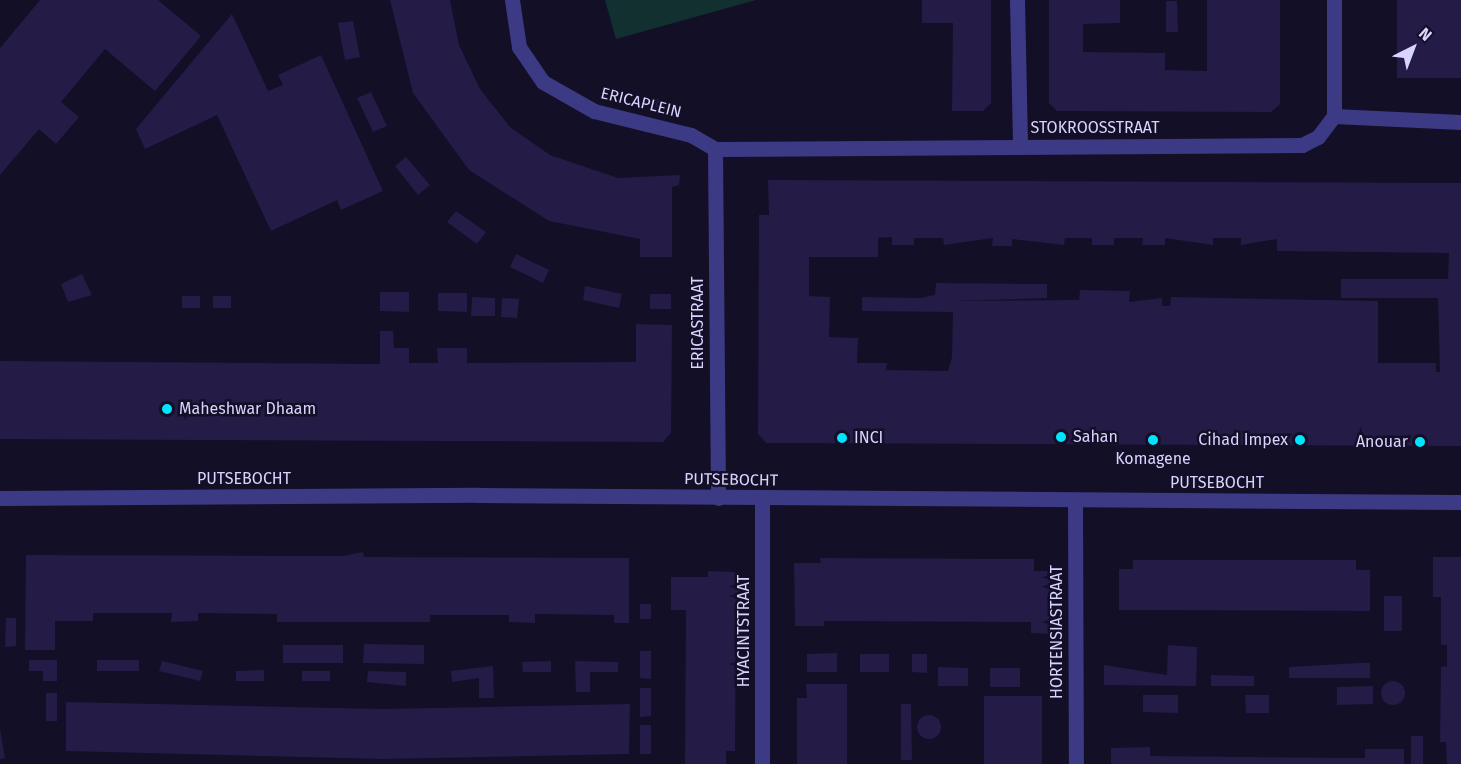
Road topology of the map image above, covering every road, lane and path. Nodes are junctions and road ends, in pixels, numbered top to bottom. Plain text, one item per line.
1 (512, 0) edge
2 (1017, 0) edge
3 (1334, 0) edge
4 (1335, 116) junction
5 (1461, 122) edge
6 (1020, 146) junction
7 (715, 149) junction
8 (0, 498) edge
9 (718, 498) junction
10 (762, 498) junction
11 (1075, 501) junction
12 (1461, 502) edge
13 (762, 764) edge
14 (1076, 764) edge

1 - 7 street, ERICAPLEIN
2 - 6 street
3 - 4 street
4 - 5 street
4 - 6 street, STOKROOSSTRAAT
6 - 7 street, STOKROOSSTRAAT
7 - 9 street, ERICASTRAAT
8 - 9 street, PUTSEBOCHT
9 - 10 street, PUTSEBOCHT
10 - 11 street, PUTSEBOCHT
10 - 13 street, HYACINTSTRAAT
11 - 12 street, PUTSEBOCHT
11 - 14 street, HORTENSIASTRAAT

